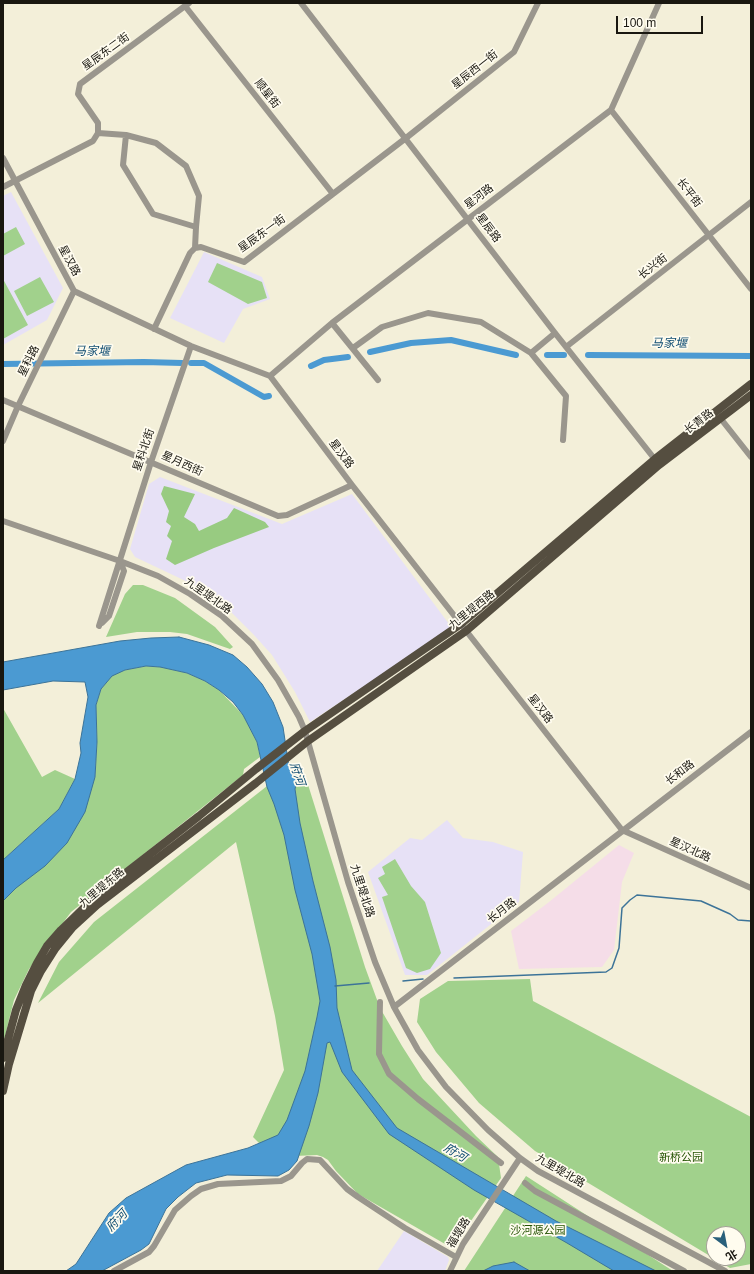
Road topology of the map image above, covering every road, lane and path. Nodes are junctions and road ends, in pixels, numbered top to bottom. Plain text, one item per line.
1 (301, 3) edge
2 (538, 3) edge
3 (658, 3) edge
4 (187, 5) edge
5 (611, 110) junction
6 (98, 133) junction
7 (126, 135) junction
8 (406, 138) junction
9 (3, 158) edge
10 (15, 180) junction
11 (3, 187) edge
12 (333, 194) junction
13 (751, 202) edge
14 (468, 218) junction
15 (196, 227) junction
16 (709, 236) junction
17 (195, 248) junction
18 (751, 289) edge
19 (74, 291) junction
20 (332, 323) junction
21 (154, 329) junction
22 (555, 333) junction
23 (191, 346) junction
24 (566, 347) junction
25 (353, 348) junction
26 (531, 353) junction
27 (270, 376) junction
28 (378, 380) dead end
29 (751, 384) edge
30 (751, 395) edge
31 (3, 400) edge
32 (18, 406) junction
33 (721, 418) junction
34 (563, 440) dead end
35 (3, 441) edge
36 (751, 457) edge
37 (151, 462) junction
38 (657, 462) junction
39 (352, 485) junction
40 (3, 521) edge
41 (120, 561) junction
42 (464, 627) junction
43 (305, 731) junction
44 (751, 732) edge
45 (308, 741) junction
46 (288, 758) joint
47 (622, 830) junction
48 (751, 888) edge
49 (380, 1002) dead end
50 (394, 1007) junction
51 (3, 1058) edge
52 (3, 1091) edge
53 (520, 1158) junction
54 (501, 1163) dead end
55 (525, 1183) dead end
56 (456, 1258) junction
57 (114, 1271) edge
58 (450, 1271) edge
59 (684, 1271) edge
60 (725, 1271) edge

1 - 8 street, 星辰路
2 - 8 street, 星辰西一街
3 - 5 street, 星河路
4 - 6 street, 星辰东二街
4 - 12 street, 顺星街
5 - 14 street, 星河路
5 - 16 street, 长平街
6 - 7 street
6 - 10 street
7 - 15 street
7 - 15 street
8 - 12 street, 星辰东一街
8 - 14 street, 星辰路
9 - 10 street, 星汉路
10 - 11 street
10 - 19 street, 星汉路
12 - 17 street, 星辰东一街
13 - 16 street, 长兴街
14 - 20 street, 星河路
14 - 22 street, 星辰路
15 - 17 street
16 - 18 street, 长平街
16 - 24 street, 长兴街
17 - 21 street
19 - 21 street, 星汉路
19 - 32 street, 星科路
20 - 25 street
20 - 27 street, 星河路
21 - 23 street, 星汉路
22 - 24 street, 星辰路
22 - 26 street
23 - 27 street, 星汉路
23 - 37 street, 星科北街
24 - 38 street, 星辰路
25 - 26 street
25 - 28 street
26 - 34 street
27 - 39 street, 星汉路
29 - 38 main road
30 - 33 main road, 长青路
31 - 32 street, 星月西街
32 - 35 street, 星科路
32 - 37 street, 星月西街
33 - 36 street
33 - 38 main road, 长青路
37 - 39 street, 星月西街
37 - 41 street, 星科北街
38 - 42 main road, 九里堤西路
39 - 42 street, 星汉路
40 - 41 street, 九里堤北路
41 - 41 street, 星科北街
41 - 43 street, 九里堤北路
42 - 43 main road
42 - 45 main road, 九里堤西路
42 - 47 street, 星汉路
43 - 45 street, 九里堤北路
43 - 51 main road
44 - 47 street, 长和路
45 - 46 main road, 九里堤西路
45 - 50 street, 九里堤北路
46 - 52 main road, 九里堤东路
47 - 48 street, 星汉北路
47 - 50 street, 长月路
49 - 54 street
50 - 53 street, 九里堤北路
53 - 56 street, 福堤路
53 - 60 street, 九里堤北路
55 - 59 street
56 - 57 street
56 - 58 street, 福堤路

